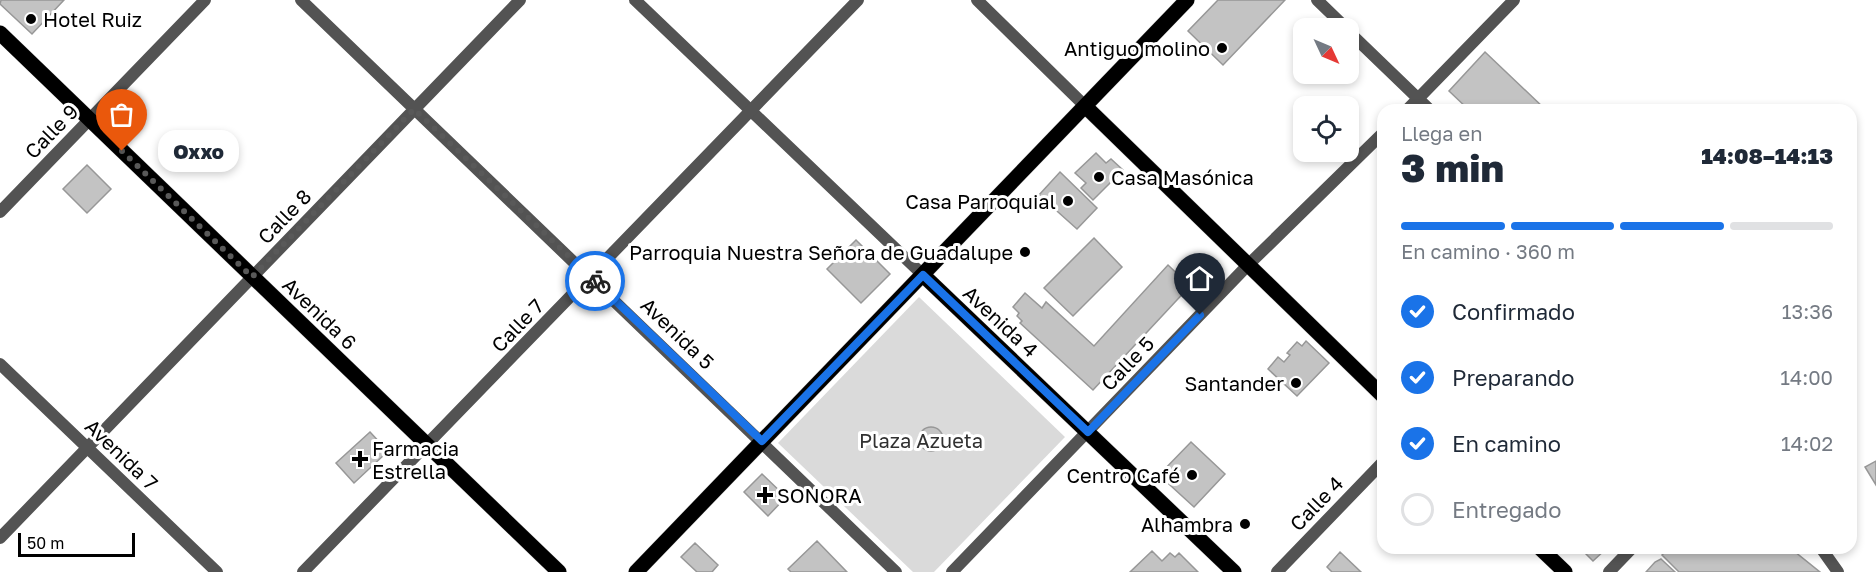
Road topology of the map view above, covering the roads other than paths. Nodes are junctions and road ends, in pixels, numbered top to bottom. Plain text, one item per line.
1 (205, 0) edge
2 (301, 0) edge
3 (520, 0) edge
4 (635, 0) edge
5 (858, 0) edge
6 (977, 0) edge
7 (1186, 0) edge
8 (1317, 0) edge
9 (1514, 0) edge
10 (1335, 18) edge
11 (0, 33) edge
12 (1359, 41) edge
13 (1418, 98) junction
14 (1412, 104) edge
15 (1424, 104) edge
16 (1085, 106) junction
17 (414, 109) junction
18 (750, 111) junction
19 (89, 120) junction
20 (1377, 139) edge
21 (0, 212) edge
22 (1248, 265) junction
23 (923, 275) junction
24 (252, 277) junction
25 (590, 277) junction
26 (0, 364) edge
27 (1377, 390) edge
28 (1088, 432) junction
29 (762, 441) junction
30 (427, 445) junction
31 (87, 447) junction
32 (1377, 468) edge
33 (0, 538) edge
34 (1546, 554) edge
35 (1626, 554) edge
36 (1825, 554) edge
37 (217, 572) edge
38 (303, 572) edge
39 (559, 572) edge
40 (636, 572) edge
41 (896, 572) edge
42 (952, 572) edge
43 (1234, 572) edge
44 (1277, 572) edge
45 (1565, 572) edge
46 (1609, 572) edge
47 (1838, 572) edge

1 - 19 street, Calle 9
2 - 17 street, Avenida 5
3 - 17 street, Calle 8
4 - 18 street, Avenida 4
5 - 18 street, Calle 7
6 - 16 street
7 - 16 main road
8 - 10 street
9 - 13 street
11 - 19 main road, Avenida 6
12 - 13 street
13 - 14 street
13 - 15 street
16 - 22 main road
16 - 23 main road
17 - 24 street, Calle 8
17 - 25 street, Avenida 5
18 - 23 street, Avenida 4
18 - 25 street, Calle 7
19 - 21 street, Calle 9
19 - 24 main road, Avenida 6
20 - 22 street, Calle 5
22 - 27 main road
22 - 28 street, Calle 5
23 - 28 main road, Avenida 4
23 - 29 main road
24 - 30 main road, Avenida 6
24 - 31 street, Calle 8
25 - 29 street, Avenida 5
25 - 30 street, Calle 7
26 - 31 street, Avenida 7
28 - 42 street, Calle 5
28 - 43 main road, Avenida 4
29 - 40 main road
29 - 41 street, Avenida 5
30 - 38 street, Calle 7
30 - 39 main road, Avenida 6
31 - 33 street, Calle 8
31 - 37 street, Avenida 7
32 - 44 street, Calle 4
34 - 45 main road
35 - 46 street
36 - 47 street

